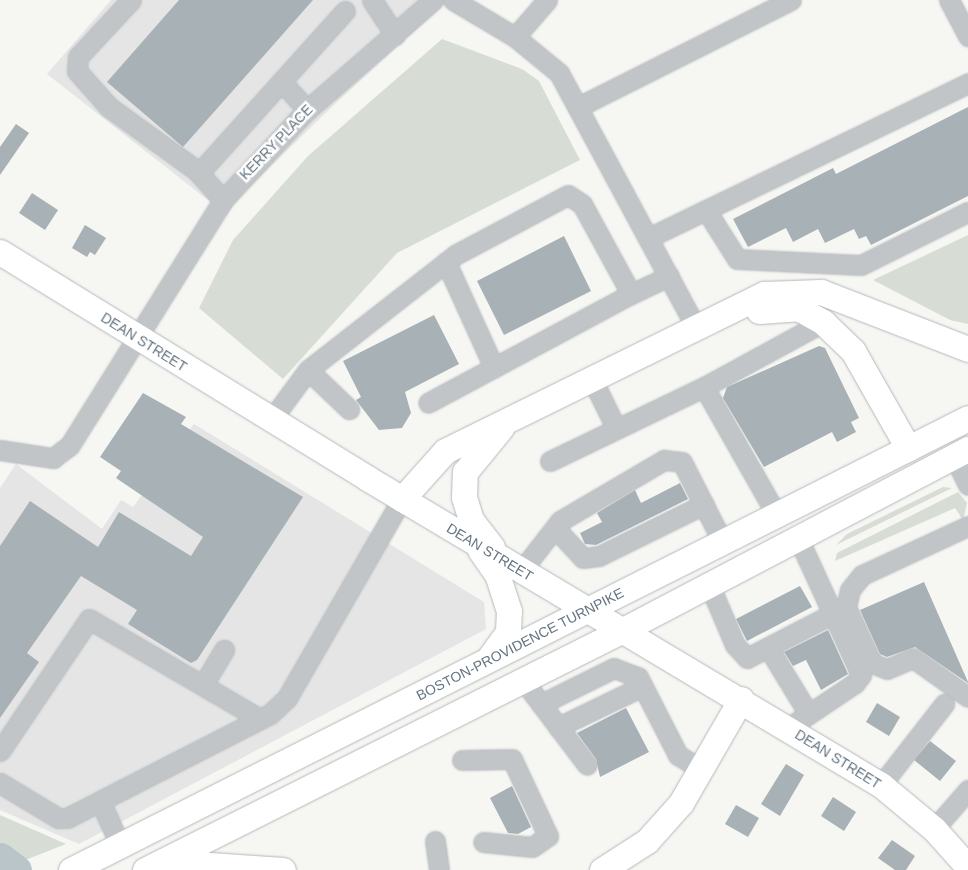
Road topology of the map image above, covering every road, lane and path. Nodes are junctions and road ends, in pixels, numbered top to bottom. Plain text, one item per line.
1 (131, 0) edge
2 (433, 0) edge
3 (453, 0) edge
4 (547, 0) edge
5 (791, 0) edge
6 (949, 0) edge
7 (376, 1) edge
8 (345, 11) dead end
9 (395, 35) junction
10 (968, 36) edge
11 (515, 37) junction
12 (282, 82) junction
13 (968, 83) edge
14 (580, 106) junction
15 (307, 110) junction
16 (199, 173) junction
17 (222, 200) junction
18 (706, 210) junction
19 (968, 212) edge
20 (648, 238) junction
21 (0, 252) edge
22 (446, 262) junction
23 (669, 276) junction
24 (631, 294) junction
25 (822, 322) junction
26 (696, 327) junction
27 (134, 337) junction
28 (968, 349) edge
29 (494, 368) junction
30 (308, 370) junction
31 (592, 379) junction
32 (704, 387) junction
33 (428, 403) dead end
34 (349, 408) dead end
35 (968, 418) edge
36 (510, 419) junction
37 (271, 420) junction
38 (615, 426) junction
39 (908, 448) junction
40 (0, 450) edge
41 (961, 453) edge
42 (550, 461) dead end
43 (968, 485) edge
44 (402, 499) junction
45 (704, 504) junction
46 (776, 514) junction
47 (968, 526) edge
48 (555, 528) junction
49 (798, 538) junction
50 (722, 541) junction
51 (476, 543) junction
52 (511, 565) junction
53 (709, 584) junction
54 (585, 610) junction
55 (834, 613) junction
56 (621, 631) junction
57 (769, 649) junction
58 (224, 650) dead end
59 (487, 661) junction
60 (523, 680) junction
61 (203, 685) junction
62 (643, 686) junction
63 (968, 697) edge
64 (741, 699) junction
65 (541, 704) junction
66 (944, 704) dead end
67 (808, 713) junction
68 (260, 719) junction
69 (558, 727) junction
70 (788, 728) junction
71 (0, 752) edge
72 (462, 760) dead end
73 (587, 765) dead end
74 (702, 770) junction
75 (0, 783) edge
76 (881, 785) junction
77 (968, 790) edge
78 (100, 801) junction
79 (934, 829) junction
80 (435, 841) dead end
81 (483, 842) dead end
82 (120, 845) junction
83 (968, 867) edge
84 (71, 870) edge
85 (145, 870) edge
86 (149, 870) edge
87 (283, 870) edge
88 (439, 870) edge
89 (602, 870) edge

1 - 16 street
2 - 9 street, KERRY PLACE
3 - 11 street
4 - 11 street
5 - 14 street
6 - 10 street
7 - 9 street
8 - 12 street
9 - 15 street, KERRY PLACE
11 - 14 street
12 - 15 street
12 - 16 street
13 - 18 street
14 - 20 street
15 - 17 street, KERRY PLACE
16 - 17 street
17 - 27 street, KERRY PLACE
18 - 19 street
18 - 20 street
20 - 23 street
21 - 27 main road, DEAN STREET
22 - 24 street
22 - 29 street
22 - 30 street
23 - 24 street
23 - 26 street
24 - 29 street
25 - 26 main road
25 - 32 street
25 - 39 main road
26 - 28 main road
26 - 31 main road
27 - 37 main road, DEAN STREET
27 - 40 street, KERRY PLACE
29 - 33 street
30 - 34 street
30 - 37 street
31 - 36 main road
31 - 38 street
32 - 38 street
32 - 46 street
35 - 39 main road, BOSTON-PROVIDENCE TURNPIKE
36 - 44 main road
36 - 52 main road
37 - 44 main road, DEAN STREET
38 - 42 street
39 - 46 main road, BOSTON-PROVIDENCE TURNPIKE
41 - 43 street
41 - 49 main road
44 - 51 main road, DEAN STREET
44 - 68 street
45 - 48 street
45 - 48 street
45 - 50 street
46 - 50 main road, BOSTON-PROVIDENCE TURNPIKE
47 - 63 street
48 - 52 street
49 - 53 main road
49 - 55 street
50 - 54 main road, BOSTON-PROVIDENCE TURNPIKE
51 - 52 main road, DEAN STREET
51 - 59 main road
52 - 54 main road, DEAN STREET
53 - 56 main road
53 - 57 street
54 - 56 main road, DEAN STREET
54 - 59 main road, BOSTON-PROVIDENCE TURNPIKE
55 - 57 street
55 - 67 street
56 - 60 main road
56 - 64 main road, DEAN STREET
57 - 67 street
58 - 61 street
59 - 82 main road, BOSTON-PROVIDENCE TURNPIKE
60 - 65 street
60 - 85 main road
61 - 68 street
61 - 71 street
62 - 65 street
62 - 69 street
62 - 74 street
64 - 70 main road, DEAN STREET
64 - 74 main road
65 - 69 street
66 - 76 street
67 - 70 street
68 - 78 street
69 - 73 street
70 - 76 main road, DEAN STREET
72 - 81 street
74 - 89 main road
75 - 78 street
76 - 79 main road, DEAN STREET
77 - 79 street
78 - 82 street
79 - 83 main road, DEAN STREET
80 - 88 street
82 - 84 main road, BOSTON-PROVIDENCE TURNPIKE
86 - 87 main road

